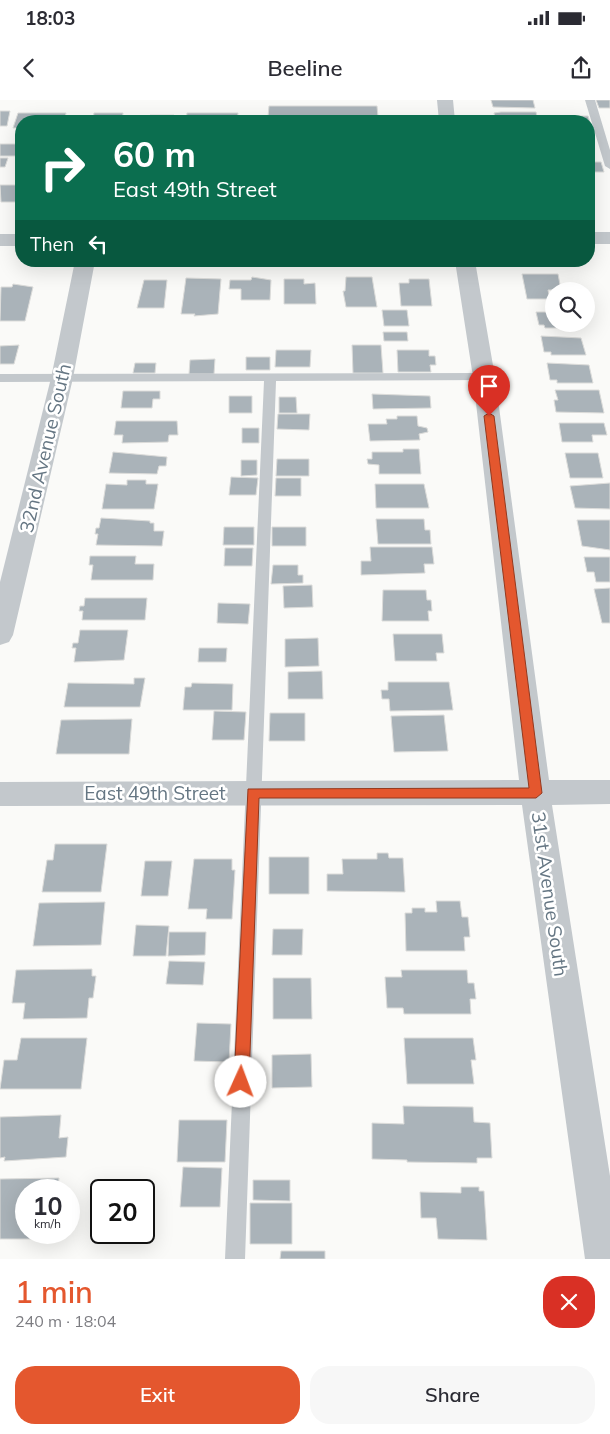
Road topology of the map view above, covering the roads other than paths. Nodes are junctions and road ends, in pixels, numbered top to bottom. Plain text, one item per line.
1 (445, 100) edge
2 (590, 100) edge
3 (446, 115) edge
4 (595, 115) edge
5 (595, 116) edge
6 (610, 166) edge
7 (595, 238) edge
8 (610, 238) edge
9 (0, 240) edge
10 (15, 240) edge
11 (84, 267) edge
12 (466, 267) edge
13 (484, 377) junction
14 (0, 378) edge
15 (62, 378) junction
16 (270, 378) junction
17 (0, 635) edge
18 (610, 792) edge
19 (253, 793) junction
20 (536, 793) junction
21 (0, 794) edge
22 (234, 1259) edge
23 (604, 1259) edge

1 - 3 street
2 - 4 lane
5 - 6 lane
7 - 8 street
9 - 10 street
11 - 15 street, 32nd Avenue South
12 - 13 street, 31st Avenue South
13 - 16 lane
13 - 20 street, 31st Avenue South
14 - 15 lane
15 - 16 lane
15 - 17 street, 32nd Avenue South
16 - 19 lane
18 - 20 street, East 49th Street
19 - 20 street, East 49th Street
19 - 21 street, East 49th Street
19 - 22 lane
20 - 23 street, 31st Avenue South

